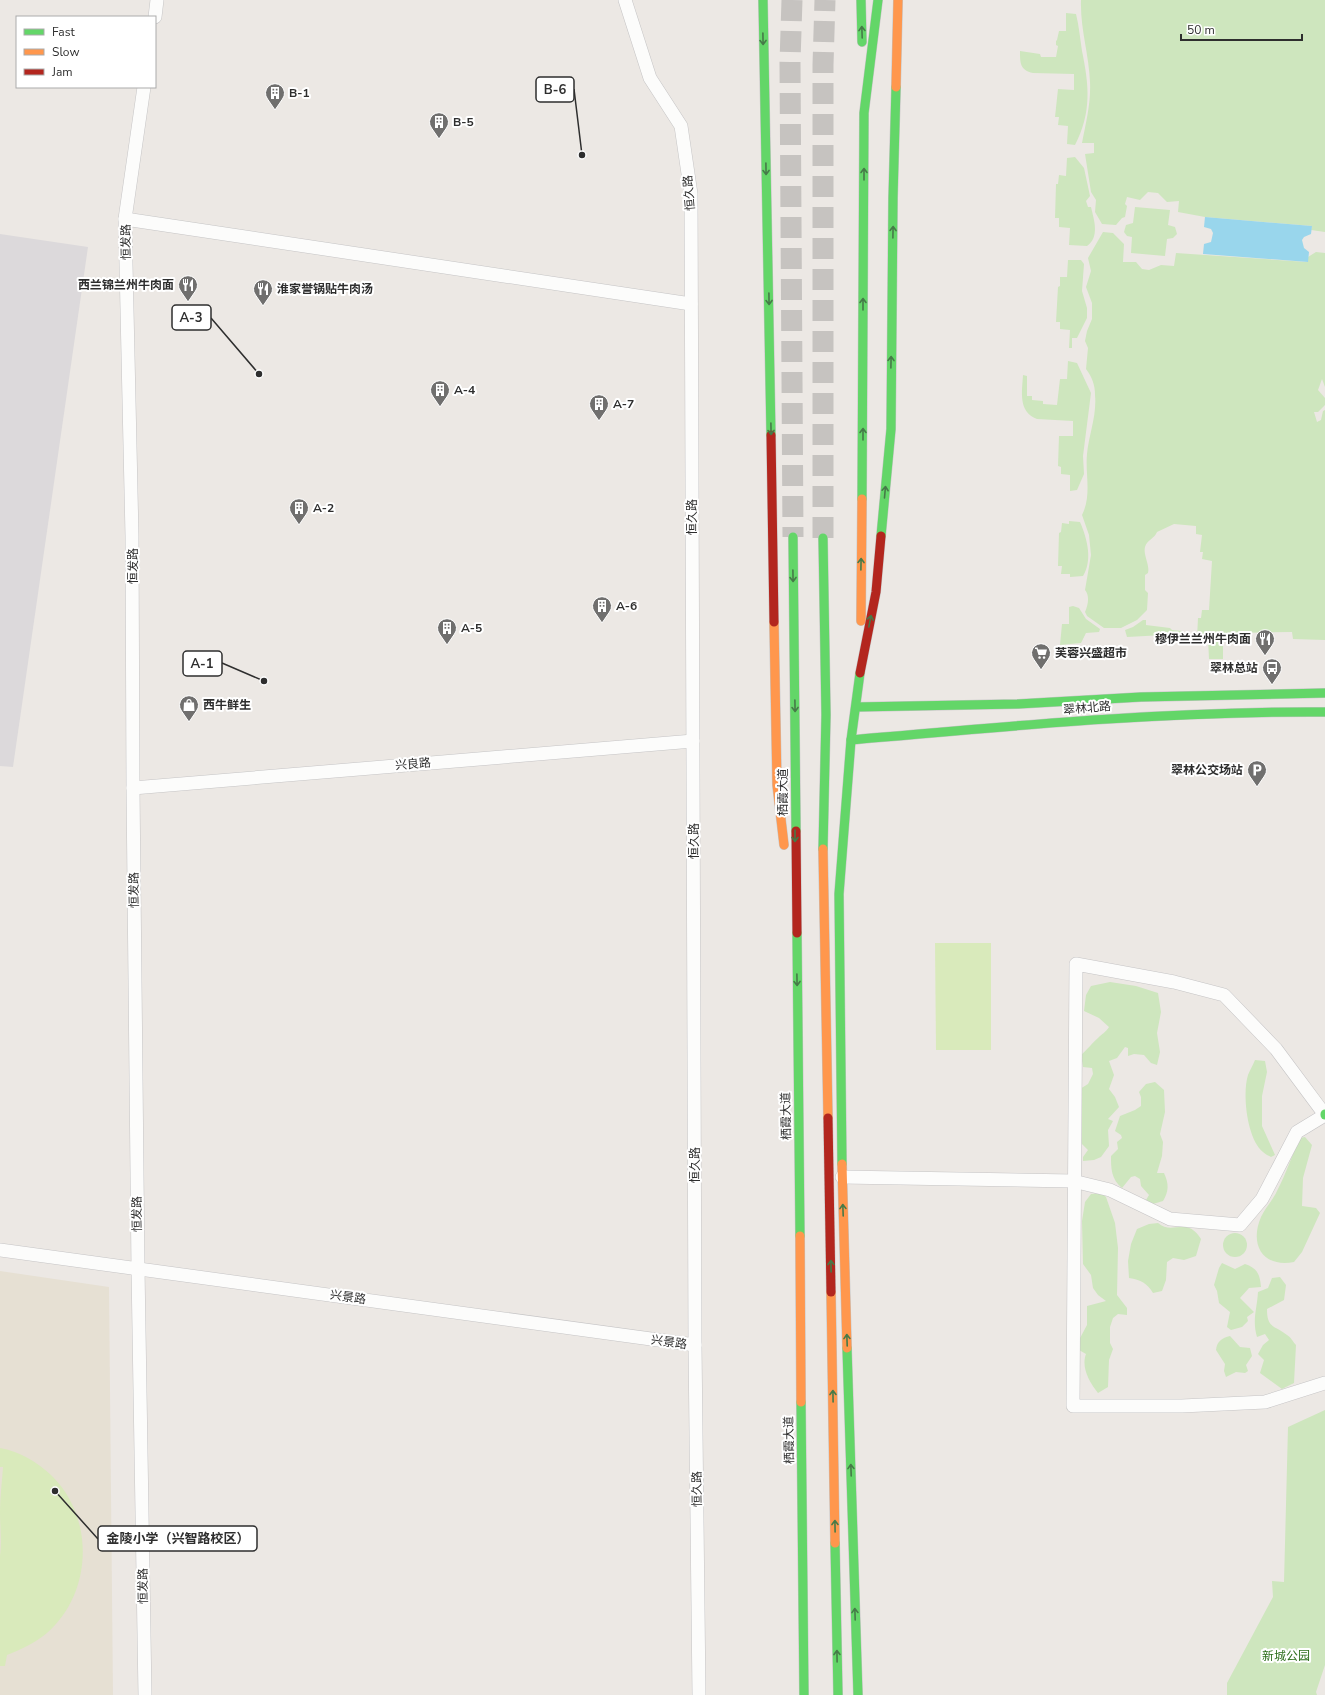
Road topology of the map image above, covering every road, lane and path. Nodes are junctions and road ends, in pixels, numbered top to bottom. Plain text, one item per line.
1 (157, 0) edge
2 (625, 0) edge
3 (763, 0) edge
4 (861, 0) edge
5 (878, 0) edge
6 (898, 0) edge
7 (155, 16) edge
8 (144, 88) edge
9 (864, 113) junction
10 (125, 219) junction
11 (691, 304) junction
12 (793, 537) tunnel mouth
13 (823, 538) tunnel mouth
14 (860, 673) junction
15 (1325, 693) edge
16 (856, 707) junction
17 (1325, 712) edge
18 (851, 740) junction
19 (693, 741) junction
20 (133, 788) junction
21 (785, 856) dead end
22 (787, 872) dead end
23 (796, 959) junction
24 (1325, 1114) edge
25 (842, 1177) junction
26 (1074, 1181) junction
27 (0, 1250) edge
28 (138, 1268) junction
29 (695, 1345) junction
30 (1325, 1384) edge
31 (144, 1695) edge
32 (700, 1695) edge
33 (804, 1695) edge
34 (838, 1695) edge
35 (858, 1695) edge

1 - 7 street
2 - 11 street, 恒久路
3 -> 21 main road
9 -> 4 main road
5 - 9 main road
14 -> 6 main road
8 - 10 street, 恒发路
14 -> 9 main road
10 - 11 street
10 - 20 street, 恒发路
11 - 19 street, 恒久路
12 -> 23 main road, 栖霞大道
34 -> 13 main road
14 - 16 main road
15 - 16 main road, 翠林北路
16 - 18 main road
17 - 18 main road, 翠林北路
18 - 25 main road
19 - 20 street, 兴良路
19 - 29 street, 恒久路
20 - 28 street, 恒发路
22 - 23 main road
23 -> 33 main road, 栖霞大道
24 - 26 street
24 - 26 street
25 - 26 street
35 -> 25 main road
26 - 30 street
27 - 28 street, 兴景路
28 - 29 street, 兴景路
28 - 31 street, 恒发路
29 - 32 street, 恒久路

